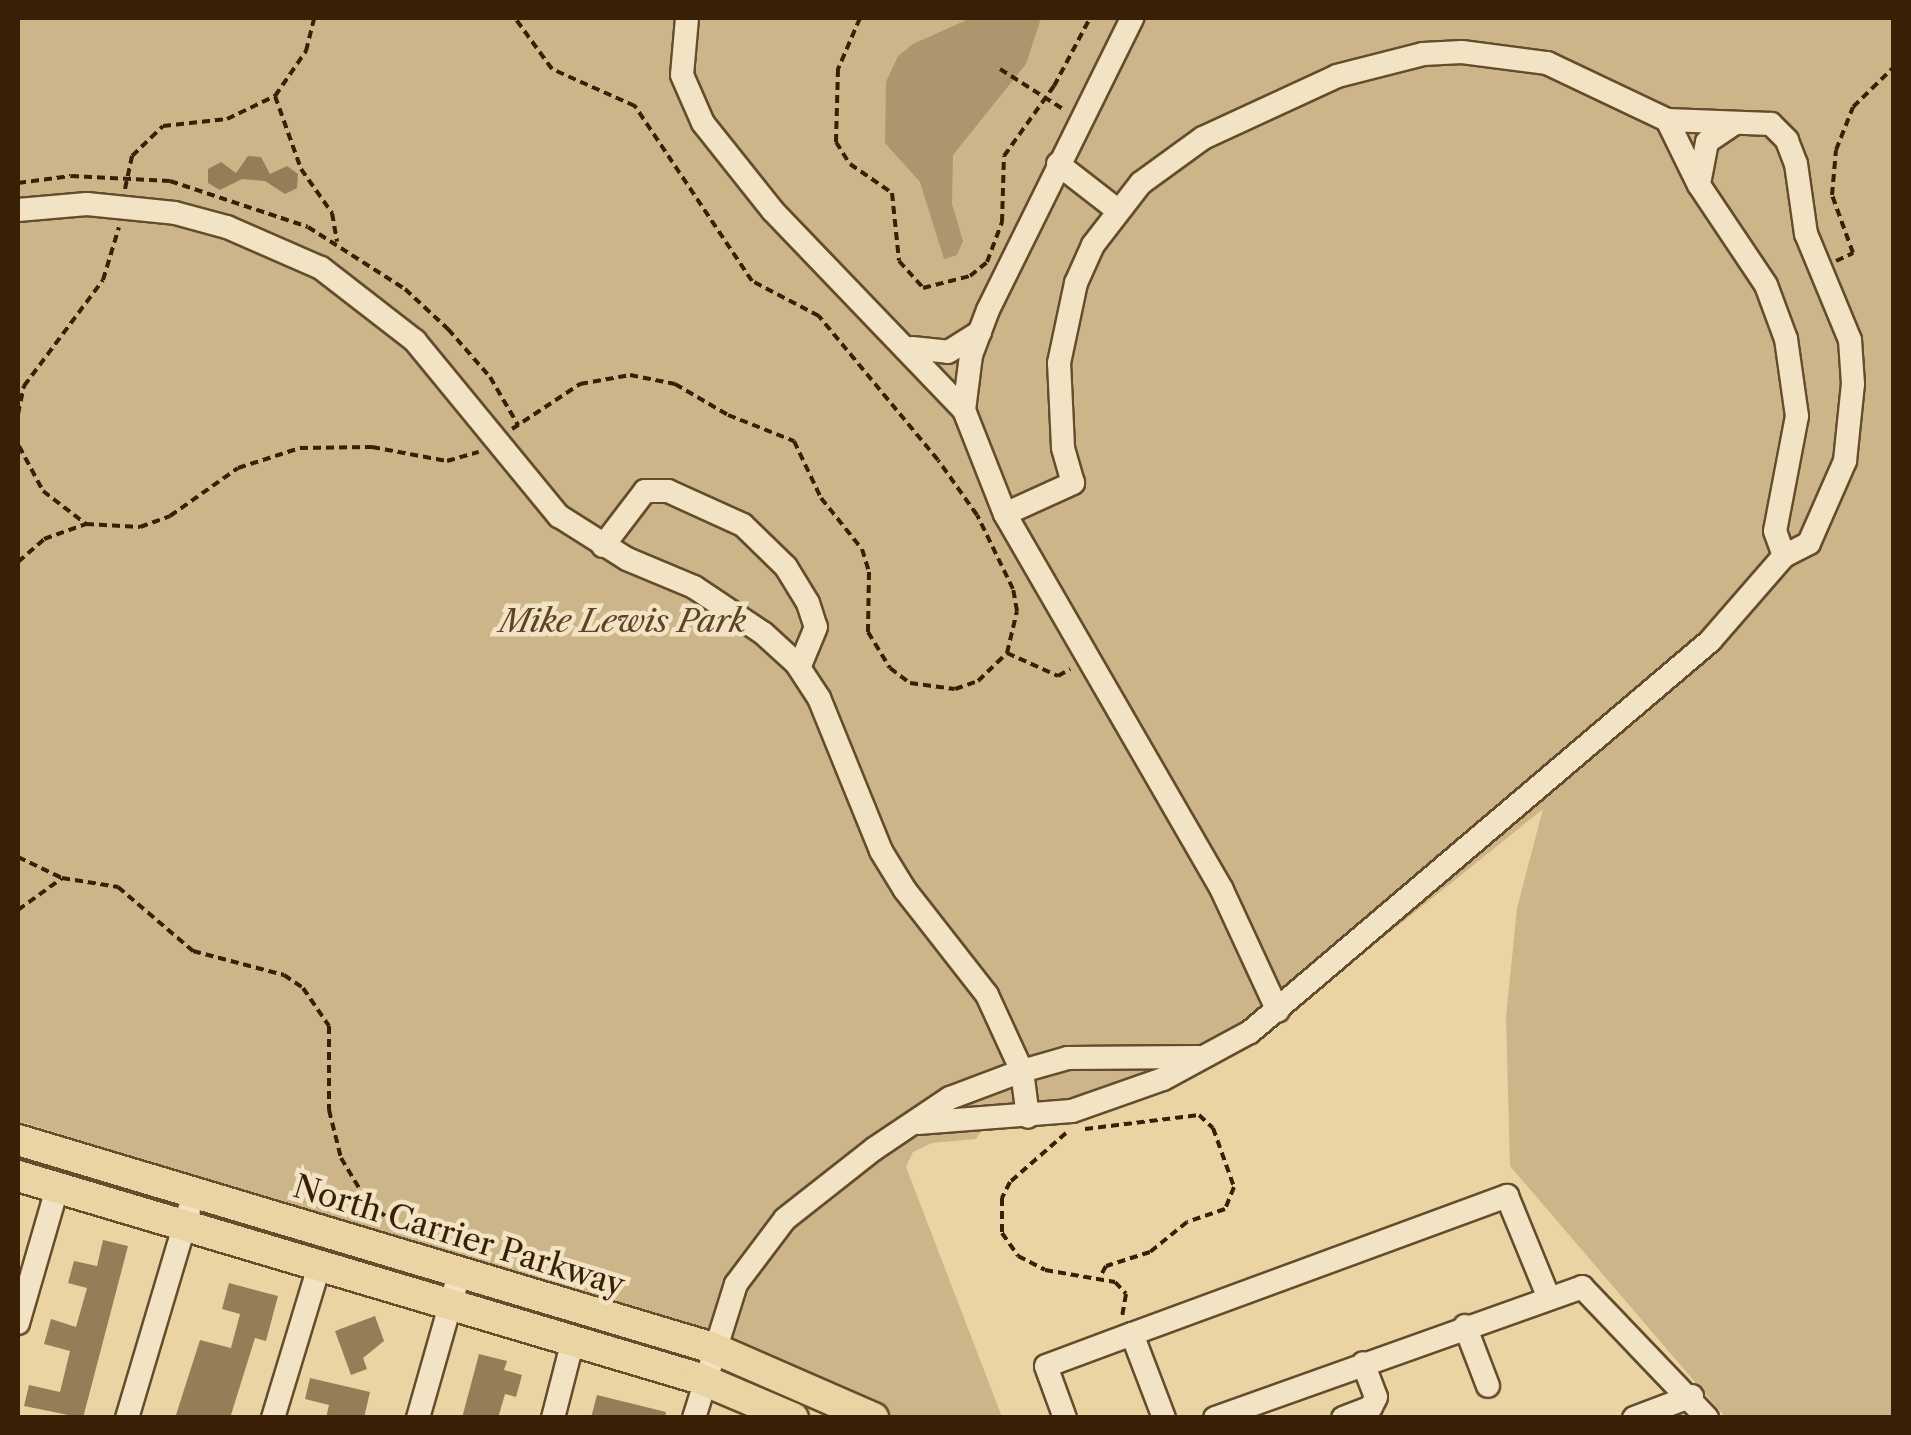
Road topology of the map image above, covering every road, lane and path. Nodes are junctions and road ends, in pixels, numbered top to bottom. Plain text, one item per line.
1 (314, 18) edge
2 (515, 18) edge
3 (687, 18) edge
4 (860, 18) edge
5 (1090, 18) edge
6 (1132, 18) edge
7 (1894, 66) edge
8 (1000, 69) dead end
9 (274, 96) junction
10 (1046, 99) junction
11 (1666, 120) junction
12 (1742, 120) junction
13 (1058, 164) junction
14 (126, 176) junction
15 (18, 184) edge
16 (1698, 185) junction
17 (124, 206) junction
18 (1116, 209) junction
19 (18, 210) edge
20 (337, 242) dead end
21 (1822, 267) junction
22 (980, 332) junction
23 (908, 347) junction
24 (964, 410) junction
25 (18, 417) edge
26 (494, 442) junction
27 (18, 448) edge
28 (1005, 514) junction
29 (86, 524) junction
30 (603, 546) junction
31 (18, 562) edge
32 (1781, 562) junction
33 (1006, 653) junction
34 (1089, 659) junction
35 (799, 668) junction
36 (18, 857) edge
37 (62, 878) junction
38 (18, 910) edge
39 (1278, 1011) junction
40 (1202, 1056) junction
41 (1022, 1071) junction
42 (1028, 1117) junction
43 (918, 1123) junction
44 (18, 1140) edge
45 (18, 1176) edge
46 (57, 1189) junction
47 (194, 1192) junction
48 (184, 1227) junction
49 (413, 1235) dead end
50 (320, 1263) junction
51 (1101, 1275) junction
52 (455, 1289) junction
53 (1548, 1296) junction
54 (18, 1323) edge
55 (1465, 1326) junction
56 (1129, 1335) junction
57 (573, 1340) junction
58 (713, 1348) junction
59 (1363, 1363) junction
60 (702, 1378) junction
61 (1488, 1386) dead end
62 (1692, 1396) junction
63 (1269, 1408) edge
64 (1156, 1415) edge
65 (1218, 1417) edge
66 (127, 1418) edge
67 (273, 1418) edge
68 (418, 1418) edge
69 (553, 1418) edge
70 (694, 1418) edge
71 (793, 1418) edge
72 (873, 1418) edge
73 (1066, 1418) edge
74 (1343, 1418) edge
75 (1634, 1418) edge
76 (1707, 1418) edge

1 - 9 path
2 - 33 path
3 - 23 street
4 - 10 path
5 - 10 path
6 - 13 street
7 - 21 path
8 - 10 path
9 - 14 path
9 - 20 path
11 - 12 street
11 - 16 street
11 - 18 street
12 - 16 street
12 - 21 street
13 - 18 street
13 - 22 street
14 - 15 path
14 - 17 path
16 - 32 street
17 - 19 street
17 - 25 path
17 - 26 street
18 - 28 street
21 - 32 street
22 - 23 street
22 - 24 street
23 - 24 street
24 - 28 street
25 - 27 path
26 - 29 path
26 - 30 street
26 - 33 path
27 - 29 path
28 - 34 street
29 - 31 path
30 - 35 street
30 - 35 street
32 - 39 street
33 - 34 path
34 - 39 street
35 - 41 street
36 - 37 path
37 - 38 path
37 - 49 path
39 - 40 street
40 - 41 street
40 - 42 street
41 - 42 street
41 - 43 street
42 - 43 street
43 - 58 street
44 - 47 main road, North Carrier Parkway
45 - 46 main road, North Carrier Parkway
46 - 48 main road, North Carrier Parkway
46 - 54 street
47 - 48 street
47 - 52 main road, North Carrier Parkway
48 - 50 main road, North Carrier Parkway
48 - 66 street
50 - 52 main road, North Carrier Parkway
50 - 67 street
51 - 51 path
51 - 56 path
52 - 57 main road, North Carrier Parkway
52 - 58 main road, North Carrier Parkway
52 - 68 street
53 - 55 street
53 - 56 street
53 - 62 street
55 - 59 street
55 - 61 street
56 - 64 street
56 - 73 street
57 - 60 main road, North Carrier Parkway
57 - 69 street
58 - 60 street
58 - 72 main road, North Carrier Parkway
59 - 63 street
59 - 74 street
60 - 70 street
60 - 71 main road, North Carrier Parkway
62 - 75 street
62 - 76 street
63 - 65 street

